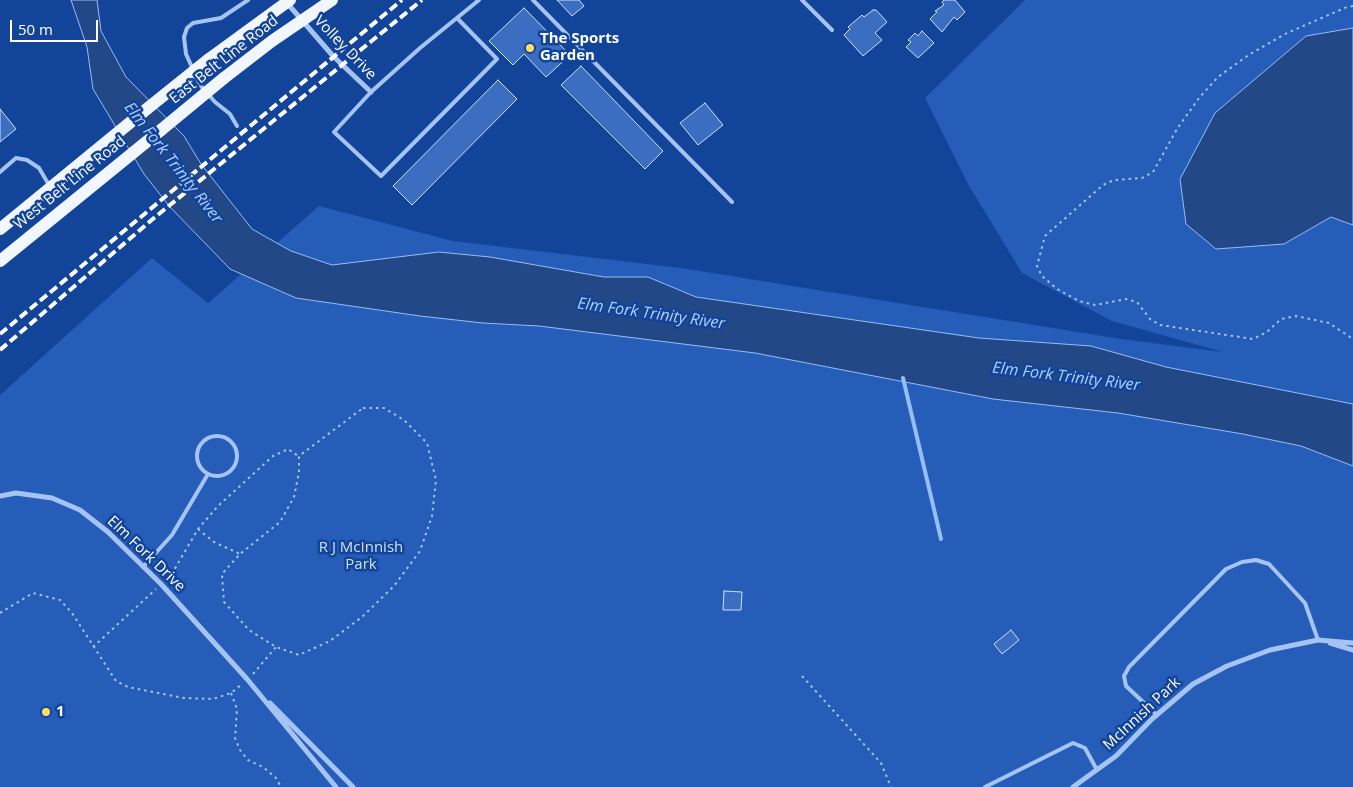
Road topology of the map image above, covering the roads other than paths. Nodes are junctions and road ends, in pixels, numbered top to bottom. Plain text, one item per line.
1 (248, 0) edge
2 (332, 0) edge
3 (479, 0) edge
4 (532, 0) edge
5 (802, 0) edge
6 (288, 1) edge
7 (457, 18) junction
8 (302, 21) junction
9 (832, 30) dead end
10 (371, 92) junction
11 (143, 112) joint
12 (237, 126) dead end
13 (161, 130) joint
14 (0, 172) edge
15 (50, 187) junction
16 (732, 202) dead end
17 (0, 229) edge
18 (0, 261) edge
19 (208, 474) junction
20 (0, 496) edge
21 (143, 567) junction
22 (1318, 640) junction
23 (1353, 643) edge
24 (1353, 650) edge
25 (247, 680) junction
26 (1157, 715) junction
27 (1097, 770) junction
28 (336, 787) edge
29 (353, 787) edge
30 (985, 787) edge
31 (1073, 787) edge

1 - 12 lane
2 - 8 main road, East Belt Line Road
3 - 7 lane
4 - 16 lane
5 - 9 lane
6 - 8 street, Volley Drive
6 - 11 main road, East Belt Line Road, bridge
7 - 10 lane
7 - 10 lane
8 - 10 street, Volley Drive
8 - 13 main road, East Belt Line Road, bridge
11 - 15 main road, West Belt Line Road
13 - 18 main road, West Belt Line Road
14 - 15 lane
15 - 17 main road, West Belt Line Road
19 - 19 lane
19 - 21 lane
20 - 21 street, Elm Fork Drive
21 - 25 street, Elm Fork Drive
22 - 23 street, McInnish Park
22 - 24 street, McInnish Park
22 - 26 street, McInnish Park
22 - 26 lane
25 - 28 street, Elm Fork Drive
25 - 29 street, Elm Fork Drive
26 - 27 street, McInnish Park
27 - 30 lane
27 - 31 street, McInnish Park

